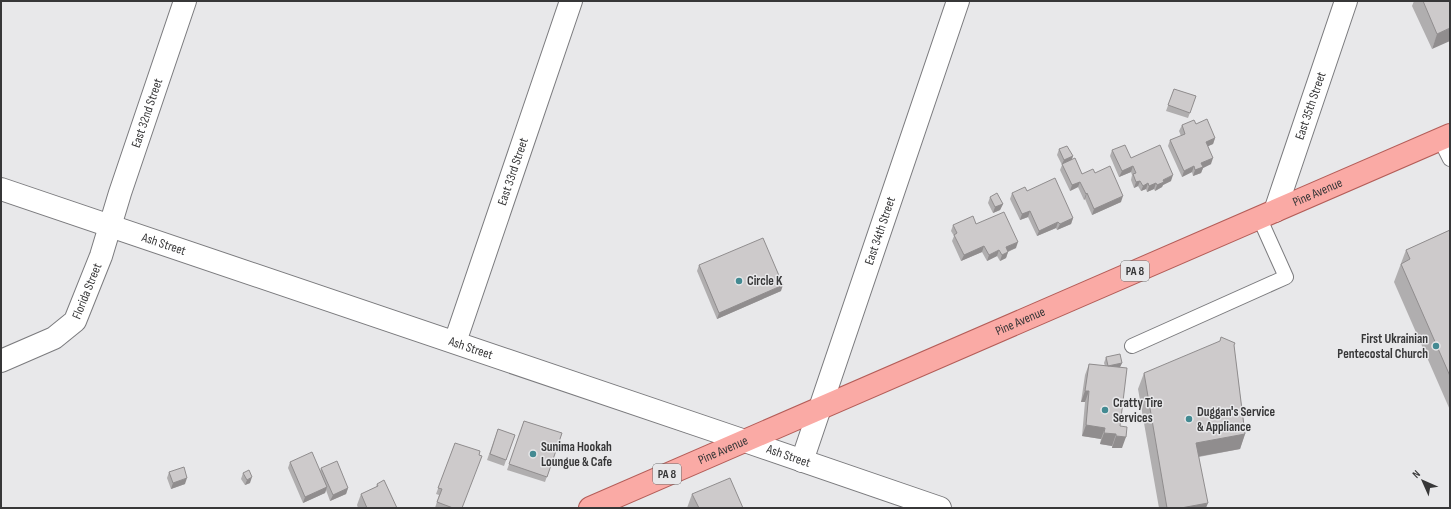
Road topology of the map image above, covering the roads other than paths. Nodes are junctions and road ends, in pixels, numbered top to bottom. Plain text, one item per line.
1 (185, 1) edge
2 (571, 1) edge
3 (958, 1) edge
4 (1346, 1) edge
5 (1445, 137) edge
6 (1450, 159) edge
7 (1, 189) edge
8 (1267, 214) junction
9 (110, 226) junction
10 (455, 342) junction
11 (1132, 346) dead end
12 (1, 361) edge
13 (820, 408) junction
14 (745, 440) junction
15 (802, 461) junction
16 (624, 500) edge
17 (590, 508) edge
18 (940, 508) edge

1 - 9 street, East 32nd Street
2 - 10 street, East 33rd Street
3 - 13 street, East 34th Street
4 - 8 street, East 35th Street
5 - 6 lane
5 - 8 main road, Pine Avenue / PA 8
7 - 9 street, Ash Street
8 - 11 lane
8 - 13 main road, Pine Avenue / PA 8
9 - 10 street, Ash Street
9 - 12 street, Florida Street
10 - 14 street, Ash Street
13 - 14 main road, Pine Avenue / PA 8
13 - 15 street, East 34th Street
14 - 15 street, Ash Street
14 - 16 main road, Pine Avenue / PA 8
15 - 18 street, Ash Street
16 - 17 main road, Pine Avenue / PA 8

